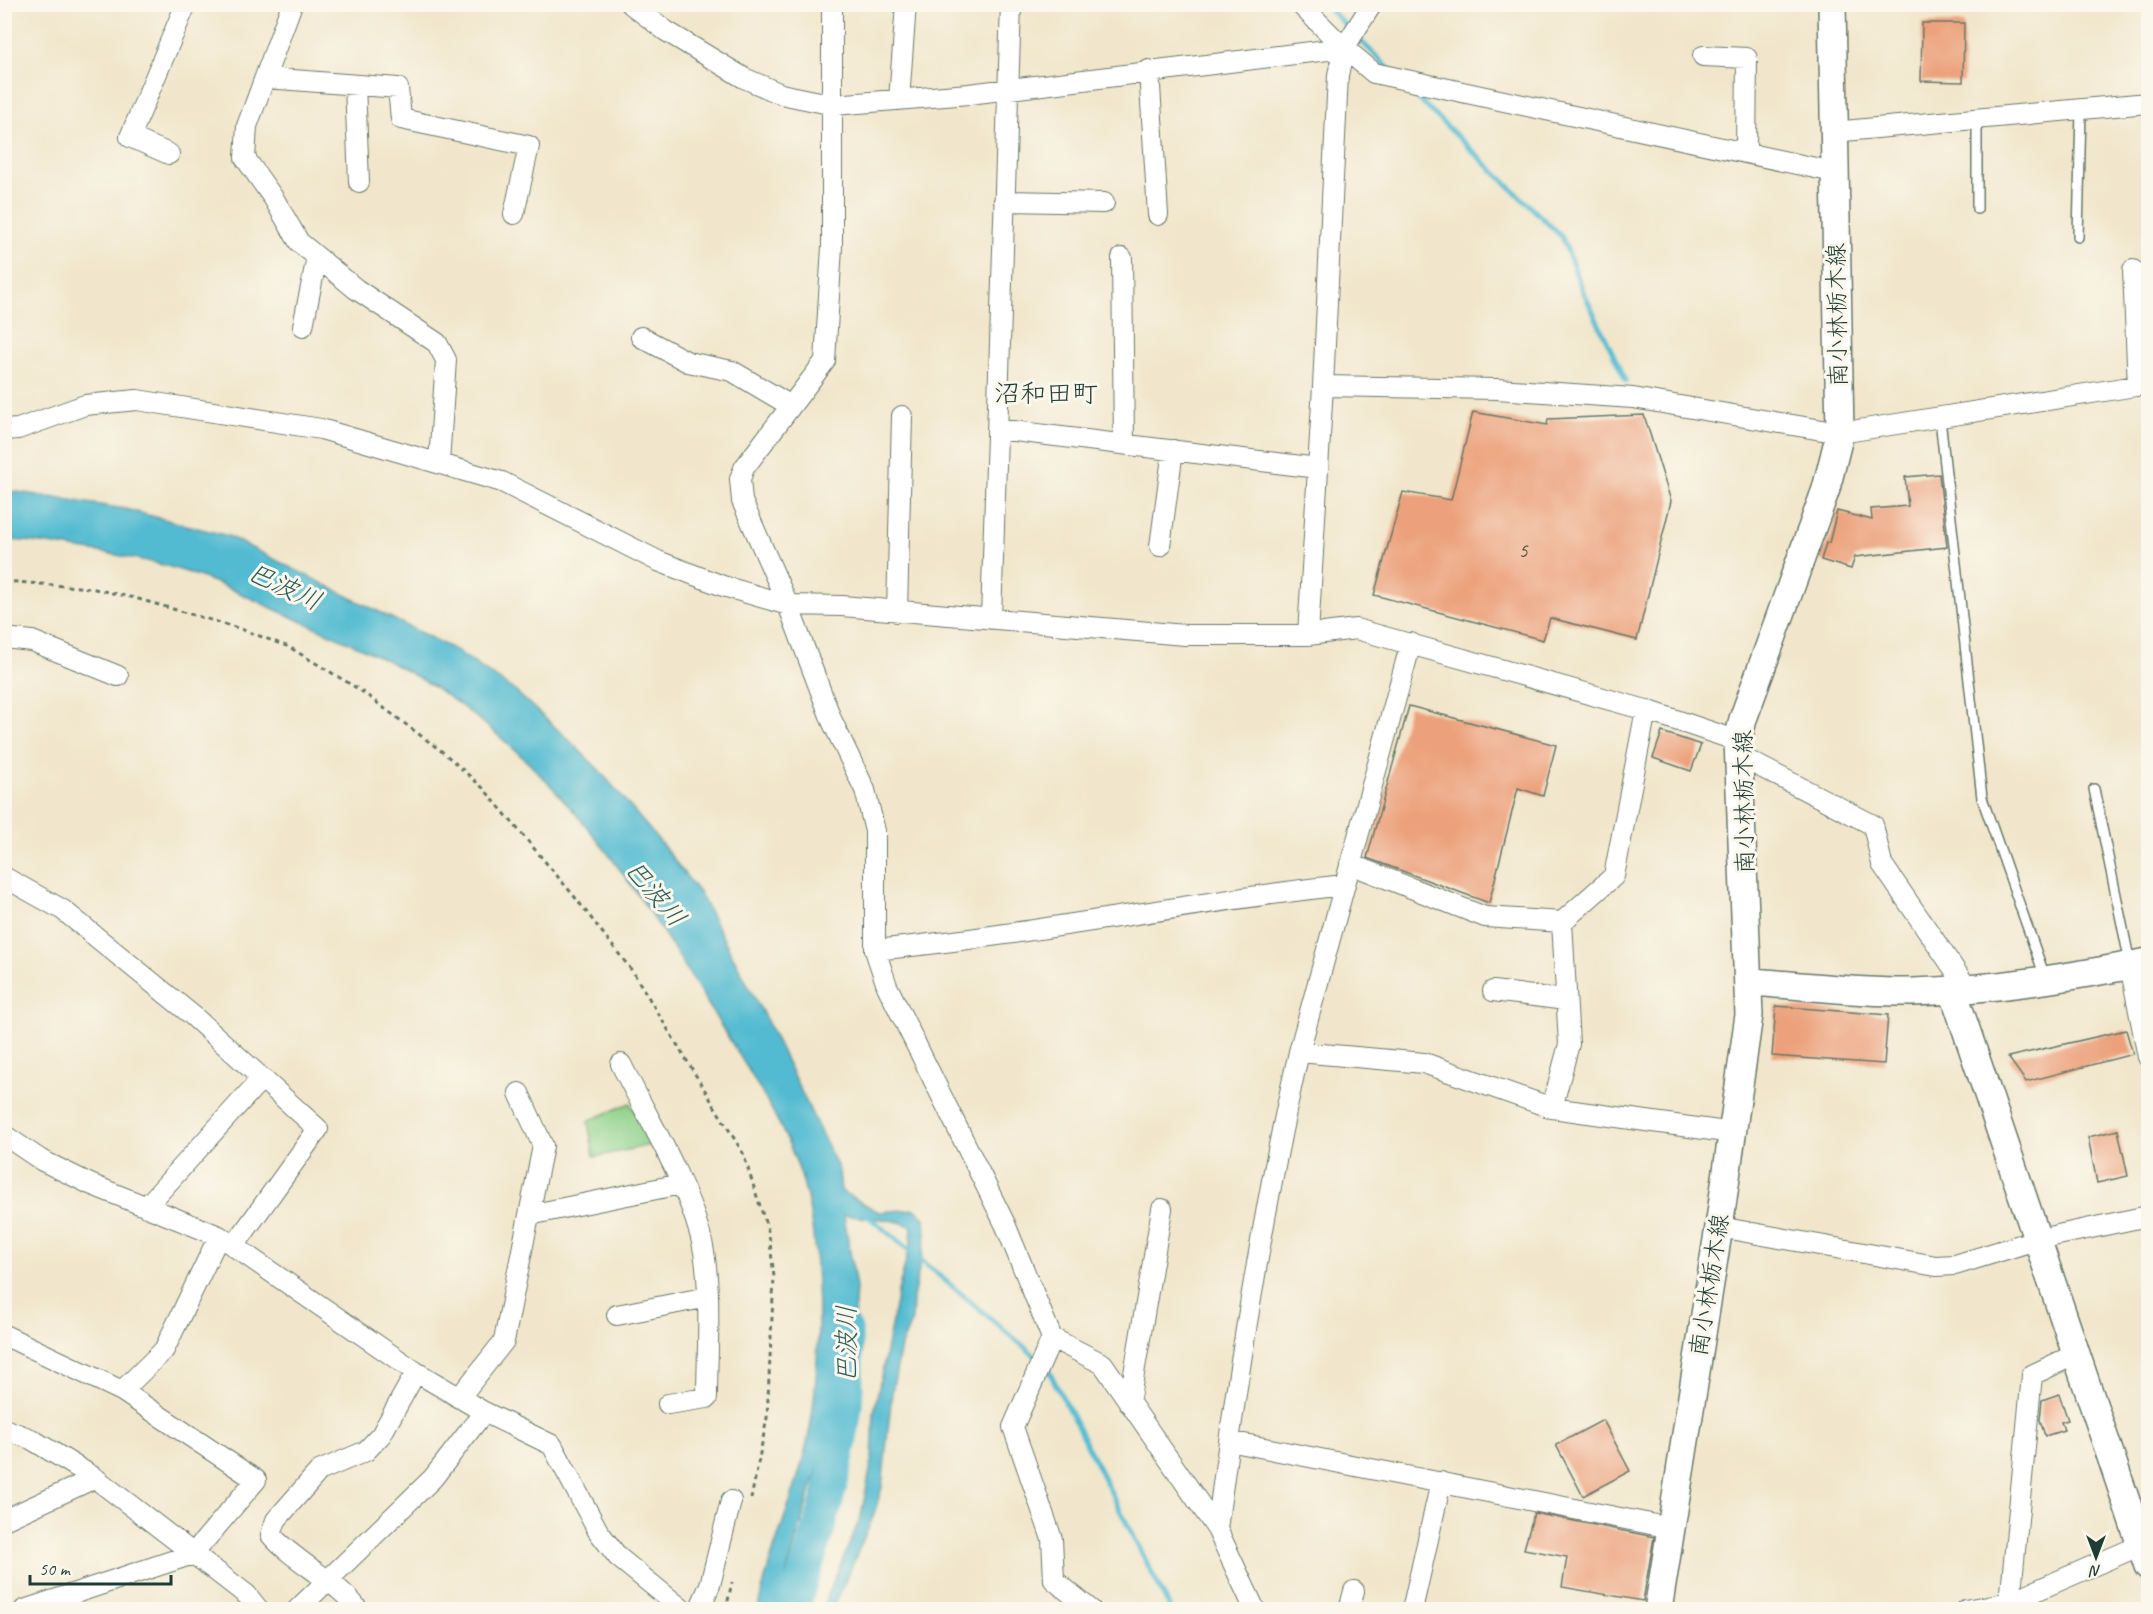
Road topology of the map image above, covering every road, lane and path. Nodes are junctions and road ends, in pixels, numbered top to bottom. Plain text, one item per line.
1 (186, 4) edge
2 (292, 4) edge
3 (631, 4) edge
4 (832, 4) edge
5 (906, 4) edge
6 (1011, 4) edge
7 (1300, 4) edge
8 (1372, 4) edge
9 (1832, 4) edge
10 (1344, 48) junction
11 (1703, 56) dead end
12 (1149, 70) junction
13 (266, 78) junction
14 (355, 85) junction
15 (1007, 89) junction
16 (898, 100) junction
17 (2148, 103) edge
18 (834, 105) junction
19 (2081, 110) junction
20 (1977, 118) junction
21 (1833, 132) junction
22 (1746, 153) junction
23 (169, 154) dead end
24 (1834, 172) junction
25 (359, 182) dead end
26 (1004, 201) junction
27 (1104, 203) dead end
28 (1977, 209) dead end
29 (514, 214) dead end
30 (1158, 215) dead end
31 (2078, 237) dead end
32 (317, 257) junction
33 (1122, 258) dead end
34 (2133, 270) dead end
35 (303, 326) dead end
36 (641, 337) dead end
37 (2143, 385) edge
38 (1323, 386) junction
39 (791, 406) junction
40 (902, 417) dead end
41 (1940, 419) junction
42 (997, 429) junction
43 (4, 430) edge
44 (1839, 433) junction
45 (1124, 444) junction
46 (1173, 450) junction
47 (439, 462) junction
48 (1318, 468) junction
49 (1160, 546) dead end
50 (4, 581) edge
51 (788, 605) junction
52 (897, 612) junction
53 (991, 620) junction
54 (1308, 635) junction
55 (4, 638) edge
56 (1411, 642) junction
57 (117, 676) dead end
58 (1646, 710) junction
59 (1739, 753) junction
60 (2094, 789) dead end
61 (1350, 864) junction
62 (4, 877) edge
63 (1344, 885) junction
64 (1562, 922) junction
65 (875, 950) junction
66 (2139, 964) edge
67 (2045, 980) junction
68 (1749, 982) junction
69 (1493, 991) dead end
70 (1953, 991) junction
71 (1566, 1000) junction
72 (1299, 1052) junction
73 (2148, 1057) edge
74 (621, 1064) dead end
75 (262, 1078) junction
76 (519, 1093) dead end
77 (1552, 1108) junction
78 (1733, 1132) junction
79 (4, 1135) edge
80 (681, 1184) junction
81 (146, 1207) junction
82 (1162, 1209) dead end
83 (529, 1215) junction
84 (2148, 1216) edge
85 (1719, 1227) junction
86 (2039, 1239) junction
87 (227, 1241) junction
88 (708, 1297) junction
89 (617, 1315) dead end
90 (4, 1335) edge
91 (1052, 1338) junction
92 (2076, 1354) junction
93 (416, 1372) junction
94 (122, 1391) junction
95 (459, 1398) junction
96 (1129, 1403) junction
97 (668, 1404) dead end
98 (484, 1412) junction
99 (4, 1429) edge
100 (1229, 1441) junction
101 (95, 1478) junction
102 (1441, 1482) junction
103 (740, 1505) joint
104 (4, 1520) edge
105 (1671, 1528) junction
106 (1217, 1529) junction
107 (2146, 1551) edge
108 (193, 1554) junction
109 (734, 1576) dead end
110 (328, 1582) junction
111 (2011, 1606) edge
112 (24, 1610) edge
113 (259, 1610) edge
114 (297, 1610) edge
115 (358, 1610) edge
116 (683, 1610) edge
117 (699, 1610) edge
118 (726, 1610) edge
119 (1091, 1610) edge
120 (1255, 1610) edge
121 (1412, 1610) edge
122 (1658, 1610) edge
123 (1965, 1610) edge

1 - 23 street
2 - 13 street
3 - 18 street
4 - 18 street
5 - 16 street
6 - 15 street
7 - 10 street
8 - 10 street
9 - 21 main road, 南小林栃木線
10 - 12 street
10 - 22 street
10 - 38 street
11 - 22 street
12 - 15 street
12 - 30 street
13 - 14 street
13 - 32 street
14 - 25 street
14 - 29 street
15 - 16 street
15 - 26 street
16 - 18 street
17 - 19 street
18 - 39 street
19 - 20 street
19 - 31 lane
20 - 21 street
20 - 28 lane
21 - 24 main road, 南小林栃木線
22 - 24 street
24 - 44 main road, 南小林栃木線
26 - 27 street
26 - 42 street
32 - 35 street
32 - 47 street
33 - 45 street
34 - 37 street
36 - 39 street
37 - 41 street
38 - 44 street
38 - 48 street
39 - 51 street
40 - 52 street
41 - 44 street
41 - 67 lane
42 - 45 street
42 - 53 street
43 - 47 street
44 - 59 main road, 南小林栃木線
45 - 46 street
46 - 48 street
46 - 49 street
47 - 51 street
48 - 54 street
50 - 103 path
51 - 52 street
51 - 65 street
52 - 53 street
53 - 54 street
54 - 56 street
55 - 57 street
56 - 58 street
56 - 61 street
58 - 59 street
58 - 64 street
59 - 68 main road, 南小林栃木線
59 - 70 street
60 - 66 lane
61 - 63 street
61 - 64 street
62 - 75 street
63 - 65 street
63 - 72 street
64 - 71 street
65 - 91 street
66 - 67 main road
66 - 73 street
67 - 70 main road
68 - 70 main road
68 - 78 main road, 南小林栃木線
69 - 71 street
70 - 86 main road
71 - 77 street
72 - 77 street
72 - 100 street
74 - 80 street
75 - 81 street
75 - 87 street
76 - 83 street
77 - 78 street
78 - 85 main road, 南小林栃木線
79 - 81 street
80 - 83 street
80 - 88 street
81 - 87 street
82 - 96 street
83 - 95 street
84 - 86 street
85 - 86 street
85 - 105 main road, 南小林栃木線
86 - 92 main road
87 - 93 street
87 - 94 street
88 - 89 street
88 - 97 street
90 - 94 street
91 - 96 street
91 - 119 street
92 - 107 main road
92 - 111 street
93 - 95 street
93 - 110 street
94 - 108 street
95 - 98 street
96 - 106 street
98 - 110 street
98 - 116 street
99 - 101 street
100 - 102 street
100 - 106 street
101 - 104 street
101 - 108 street
102 - 105 street
102 - 121 street
103 - 117 street
105 - 122 main road, 南小林栃木線
106 - 120 street
107 - 111 street
108 - 112 street
108 - 113 street
109 - 118 path
110 - 114 street
110 - 115 street
111 - 123 street

